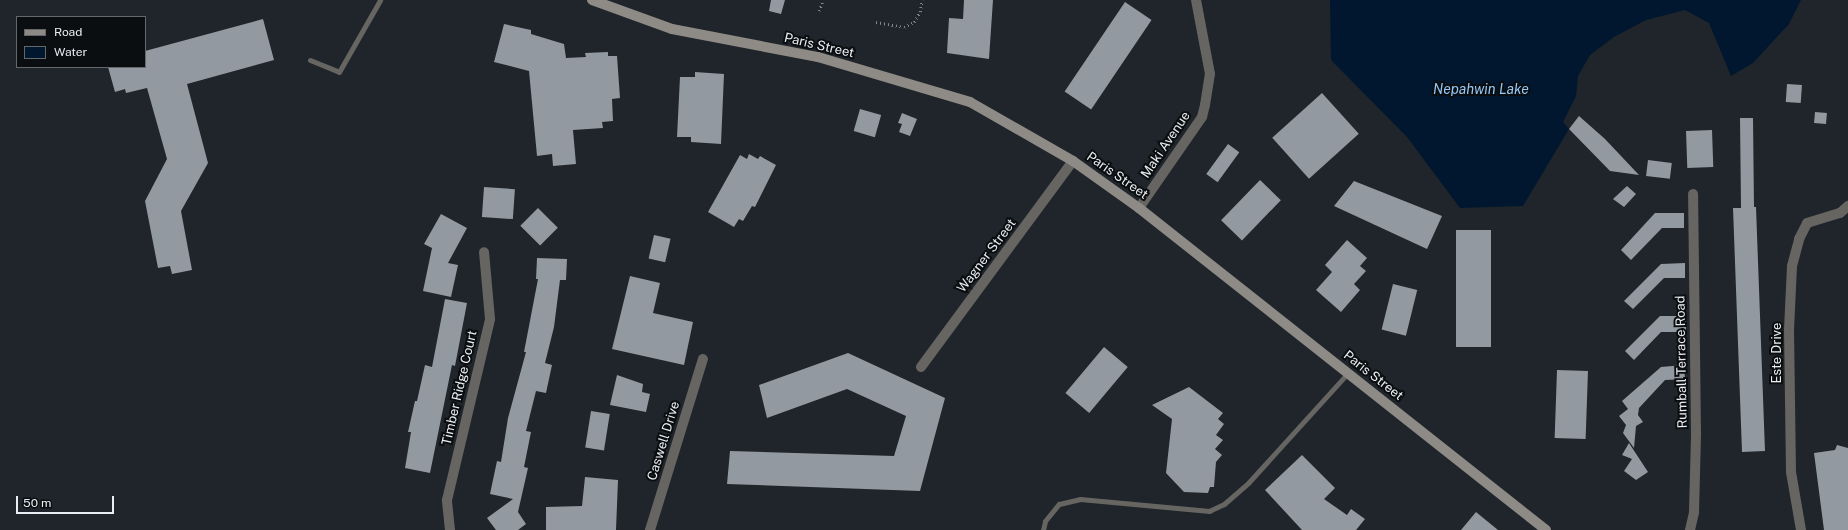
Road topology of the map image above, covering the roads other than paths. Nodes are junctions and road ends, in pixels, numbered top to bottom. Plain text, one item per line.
1 (380, 0) edge
2 (592, 0) edge
3 (1196, 0) edge
4 (310, 60) dead end
5 (1073, 161) junction
6 (1693, 194) dead end
7 (1848, 206) edge
8 (1139, 208) junction
9 (484, 252) dead end
10 (703, 359) dead end
11 (921, 367) dead end
12 (1348, 373) junction
13 (450, 530) edge
14 (650, 530) edge
15 (1043, 530) edge
16 (1546, 530) edge
17 (1690, 530) edge
18 (1802, 530) edge

1 - 4 lane
2 - 5 main road, Paris Street
3 - 8 street, Maki Avenue
5 - 8 main road, Paris Street
5 - 11 street, Wagner Street
6 - 17 street, Rumball Terrace Road
7 - 18 street, Este Drive
8 - 12 main road, Paris Street
9 - 13 street, Timber Ridge Court
10 - 14 street, Caswell Drive
12 - 15 lane
12 - 16 main road, Paris Street

